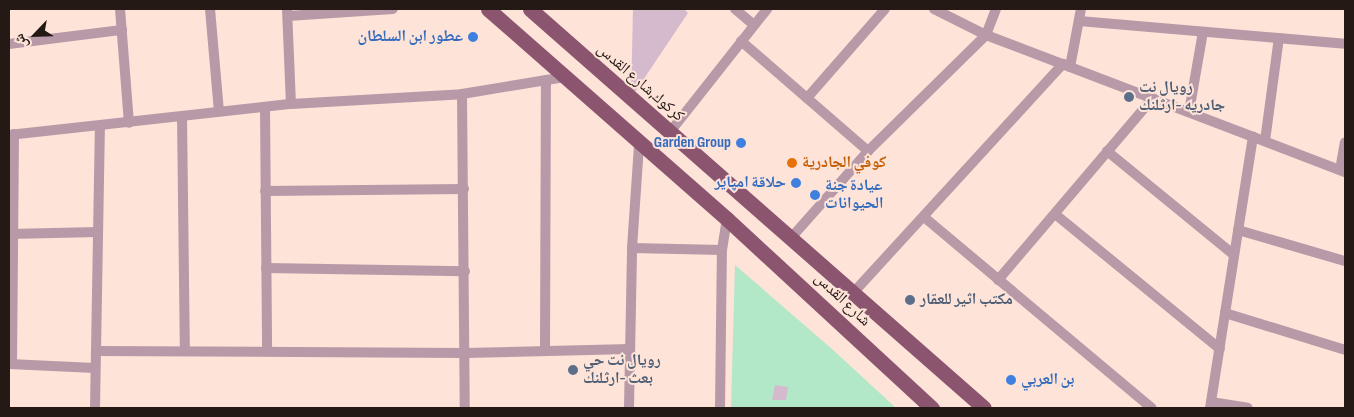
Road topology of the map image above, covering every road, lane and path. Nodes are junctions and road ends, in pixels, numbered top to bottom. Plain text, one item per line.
1 (120, 9) edge
2 (210, 9) edge
3 (393, 9) edge
4 (488, 9) edge
5 (530, 9) edge
6 (735, 9) edge
7 (767, 9) edge
8 (885, 9) edge
9 (934, 9) edge
10 (996, 9) edge
11 (1080, 9) edge
12 (288, 12) edge
13 (1079, 21) junction
14 (754, 24) junction
15 (122, 30) junction
16 (1203, 32) junction
17 (986, 35) junction
18 (1279, 38) junction
19 (741, 41) junction
20 (9, 44) edge
21 (1345, 44) edge
22 (1067, 65) junction
23 (565, 77) junction
24 (546, 80) junction
25 (462, 94) junction
26 (807, 98) junction
27 (1153, 98) junction
28 (291, 104) junction
29 (265, 108) junction
30 (219, 112) junction
31 (1189, 112) junction
32 (182, 116) junction
33 (129, 123) junction
34 (100, 127) junction
35 (670, 132) junction
36 (11, 135) edge
37 (1253, 136) junction
38 (1265, 141) junction
39 (1345, 142) edge
40 (639, 144) junction
41 (868, 151) junction
42 (1107, 152) junction
43 (1343, 171) edge
44 (464, 189) junction
45 (265, 190) junction
46 (1054, 214) junction
47 (924, 217) junction
48 (727, 219) junction
49 (1238, 230) junction
50 (98, 232) junction
51 (11, 234) edge
52 (790, 239) junction
53 (632, 248) junction
54 (722, 250) junction
55 (1234, 254) junction
56 (1345, 261) edge
57 (266, 268) junction
58 (465, 271) junction
59 (998, 280) junction
60 (840, 283) joint
61 (854, 294) junction
62 (1225, 313) junction
63 (630, 349) junction
64 (1220, 349) junction
65 (185, 350) junction
66 (266, 350) junction
67 (545, 350) junction
68 (1345, 350) edge
69 (96, 351) junction
70 (466, 353) junction
71 (10, 364) edge
72 (95, 368) junction
73 (1211, 405) edge
74 (95, 408) edge
75 (465, 408) edge
76 (629, 408) edge
77 (720, 408) edge
78 (932, 408) edge
79 (984, 408) edge
80 (1152, 408) edge
81 (1248, 408) edge

1 - 15 street
2 - 30 street
3 - 12 street
4 - 23 main road
5 - 35 main road, كركوك,شارع القدس
6 - 14 street
7 - 14 street
8 - 26 street
9 - 17 street
10 - 17 street
11 - 13 street
12 - 28 street
13 - 16 street
13 - 22 street
14 - 19 street
15 - 20 street
15 - 33 street
16 - 18 street
16 - 31 street
17 - 22 street
17 - 41 street
18 - 21 street
18 - 38 street
19 - 26 street
19 - 35 street
22 - 27 street
22 - 47 street
23 - 24 street
23 - 40 main road
24 - 25 street
24 - 67 street
25 - 28 street
25 - 44 street
26 - 41 street
27 - 31 street
27 - 42 street
28 - 29 street
29 - 30 street
29 - 45 street
30 - 32 street
31 - 37 street
32 - 33 street
32 - 65 street
33 - 34 street
34 - 36 street
34 - 50 street
35 - 52 main road, كركوك,شارع القدس
36 - 51 street
37 - 38 street
37 - 49 street
38 - 43 street
39 - 43 street
40 - 48 main road
40 - 53 street
41 - 52 street
42 - 46 street
42 - 55 street
44 - 45 street
44 - 58 street
45 - 57 street
46 - 59 street
46 - 64 street
47 - 59 street
47 - 61 street
48 - 54 street
48 - 78 main road, شارع القدس
49 - 55 street
49 - 56 street
50 - 51 street
50 - 69 street
51 - 71 street
52 - 60 main road, كركوك,شارع القدس
53 - 54 street
53 - 63 street
54 - 77 street
55 - 62 street
57 - 58 street
57 - 66 street
58 - 70 street
59 - 80 street
60 - 61 main road, شارع القدس
61 - 79 main road, شارع القدس
62 - 64 street
62 - 68 street
63 - 67 street
63 - 76 street
64 - 73 street
65 - 66 street
65 - 69 street
66 - 70 street
67 - 70 street
69 - 72 street
70 - 75 street
71 - 72 street
72 - 74 street
73 - 81 street

